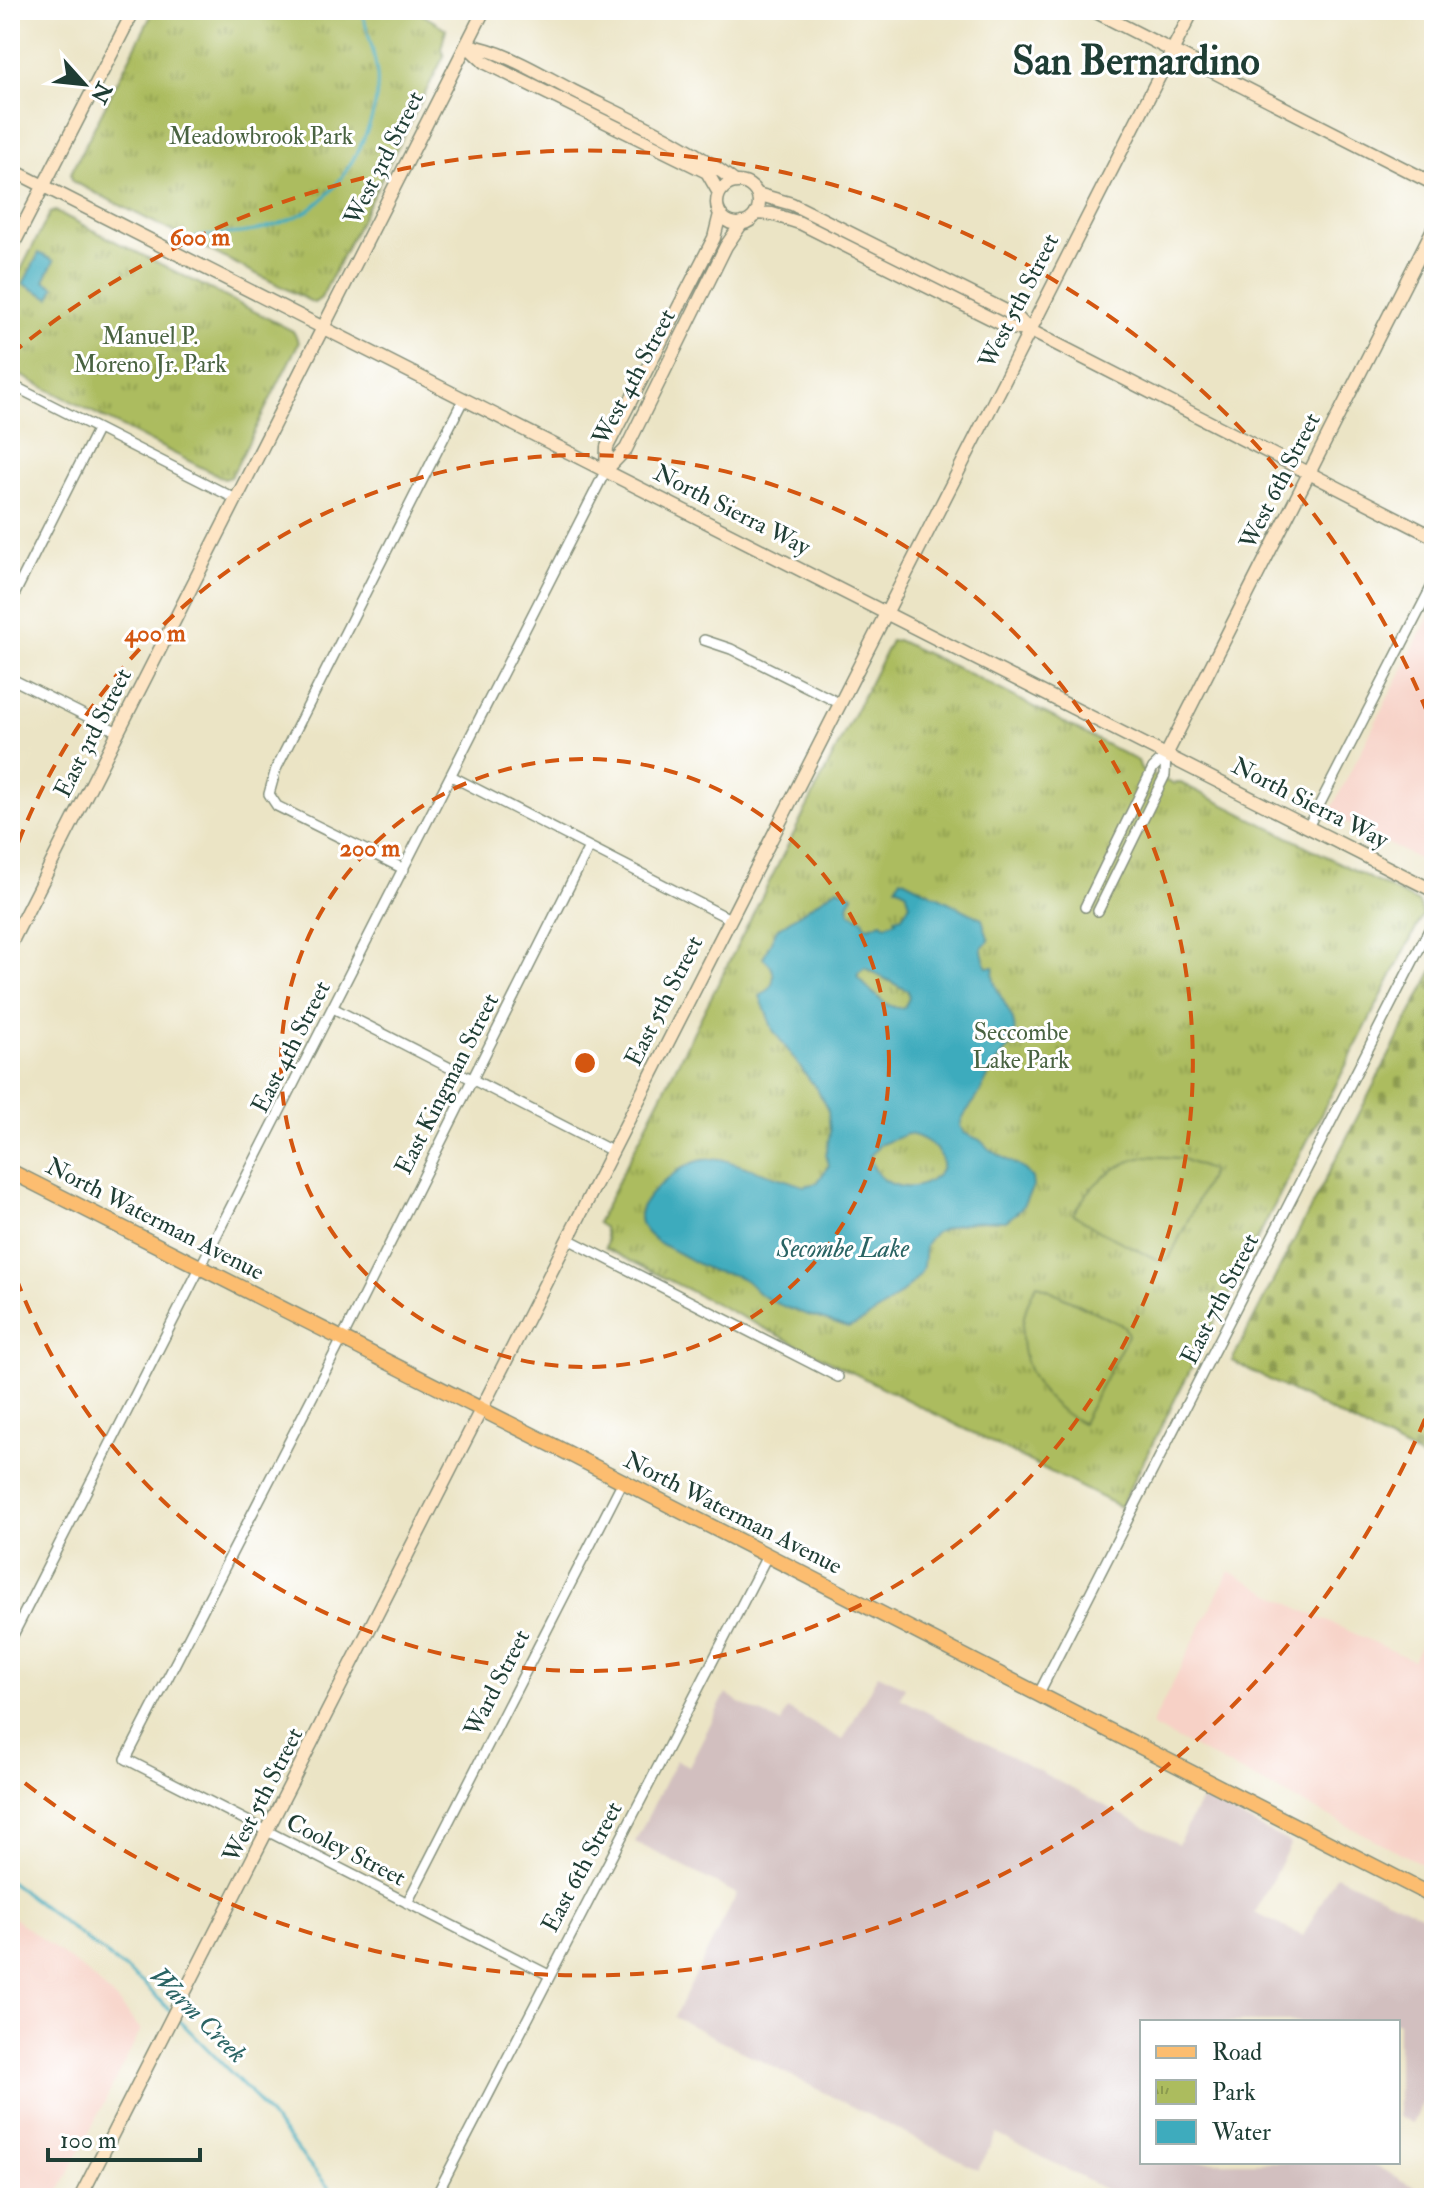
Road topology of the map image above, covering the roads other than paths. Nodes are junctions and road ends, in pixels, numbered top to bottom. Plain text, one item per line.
1 (134, 10) edge
2 (484, 10) edge
3 (1092, 10) edge
4 (1193, 10) edge
5 (466, 45) junction
6 (1172, 50) junction
7 (10, 169) edge
8 (735, 182) junction
9 (1434, 184) edge
10 (44, 186) junction
11 (719, 193) junction
12 (757, 194) junction
13 (756, 213) junction
14 (720, 214) junction
15 (742, 223) junction
16 (1434, 227) edge
17 (10, 251) edge
18 (323, 327) junction
19 (1029, 330) junction
20 (10, 384) edge
21 (464, 398) junction
22 (97, 430) junction
23 (606, 470) junction
24 (1308, 474) junction
25 (236, 499) junction
26 (1434, 537) edge
27 (1434, 582) edge
28 (10, 603) edge
29 (886, 612) junction
30 (704, 640) dead end
31 (10, 678) edge
32 (839, 703) junction
33 (118, 732) junction
34 (1166, 755) junction
35 (451, 776) junction
36 (1308, 827) junction
37 (589, 847) junction
38 (404, 869) junction
39 (1434, 891) edge
40 (1085, 907) dead end
41 (1098, 911) dead end
42 (730, 919) junction
43 (1434, 920) edge
44 (10, 945) edge
45 (333, 1008) junction
46 (472, 1079) junction
47 (612, 1151) junction
48 (10, 1171) edge
49 (568, 1239) junction
50 (201, 1267) junction
51 (342, 1339) junction
52 (838, 1377) dead end
53 (483, 1410) junction
54 (623, 1481) junction
55 (767, 1556) junction
56 (10, 1641) edge
57 (1038, 1695) junction
58 (126, 1759) joint
59 (269, 1833) junction
60 (1434, 1897) edge
61 (407, 1903) junction
62 (549, 1975) junction
63 (80, 2198) edge
64 (435, 2198) edge

1 - 10 street
2 - 5 street, West 3rd Street
3 - 6 street
4 - 6 street, West 5th Street
5 - 8 street
5 - 11 street
5 - 18 street, West 3rd Street
6 - 9 street
6 - 19 street, West 5th Street
7 - 10 street, North Sierra Way
8 - 11 street
8 - 12 street
10 - 17 street
10 - 18 street, North Sierra Way
11 - 14 street
12 - 13 street
12 - 19 street
13 - 15 street
13 - 19 street
14 - 15 street
14 - 23 street, West 4th Street
15 - 23 street, West 4th Street
16 - 24 street, West 6th Street
18 - 21 street, North Sierra Way
18 - 25 street, East 3rd Street
19 - 24 street
19 - 29 street, West 5th Street
20 - 22 street
21 - 23 street, North Sierra Way
21 - 38 street
22 - 25 street
22 - 28 street
23 - 29 street, North Sierra Way
23 - 35 street, East 4th Street
24 - 26 street
24 - 34 street, West 6th Street
25 - 33 street, East 3rd Street
27 - 36 street
29 - 32 street, East 5th Street
29 - 34 street, North Sierra Way
30 - 32 street
31 - 33 street
32 - 42 street, East 5th Street
33 - 44 street, East 3rd Street
34 - 36 street, North Sierra Way
34 - 40 street
34 - 41 street
35 - 37 street
35 - 38 street, East 4th Street
36 - 39 street, North Sierra Way
37 - 42 street
37 - 46 street, East Kingman Street
38 - 45 street, East 4th Street
42 - 47 street, East 5th Street
43 - 57 street, East 7th Street
45 - 46 street
45 - 50 street, East 4th Street
46 - 47 street
46 - 51 street, East Kingman Street
47 - 49 street, East 5th Street
48 - 50 main road, North Waterman Avenue
49 - 52 street
49 - 53 street, East 5th Street
50 - 51 main road, North Waterman Avenue
50 - 56 street, East 4th Street
51 - 53 main road, North Waterman Avenue
51 - 58 street, East Kingman Street
53 - 54 main road, North Waterman Avenue
53 - 59 street, West 5th Street
54 - 55 main road, North Waterman Avenue
54 - 61 street, Ward Street
55 - 57 main road, North Waterman Avenue
55 - 62 street, East 6th Street
57 - 60 main road, North Waterman Avenue
58 - 59 street, Cooley Street
59 - 61 street, Cooley Street
59 - 63 street, West 5th Street
61 - 62 street, Cooley Street
62 - 64 street, East 6th Street

